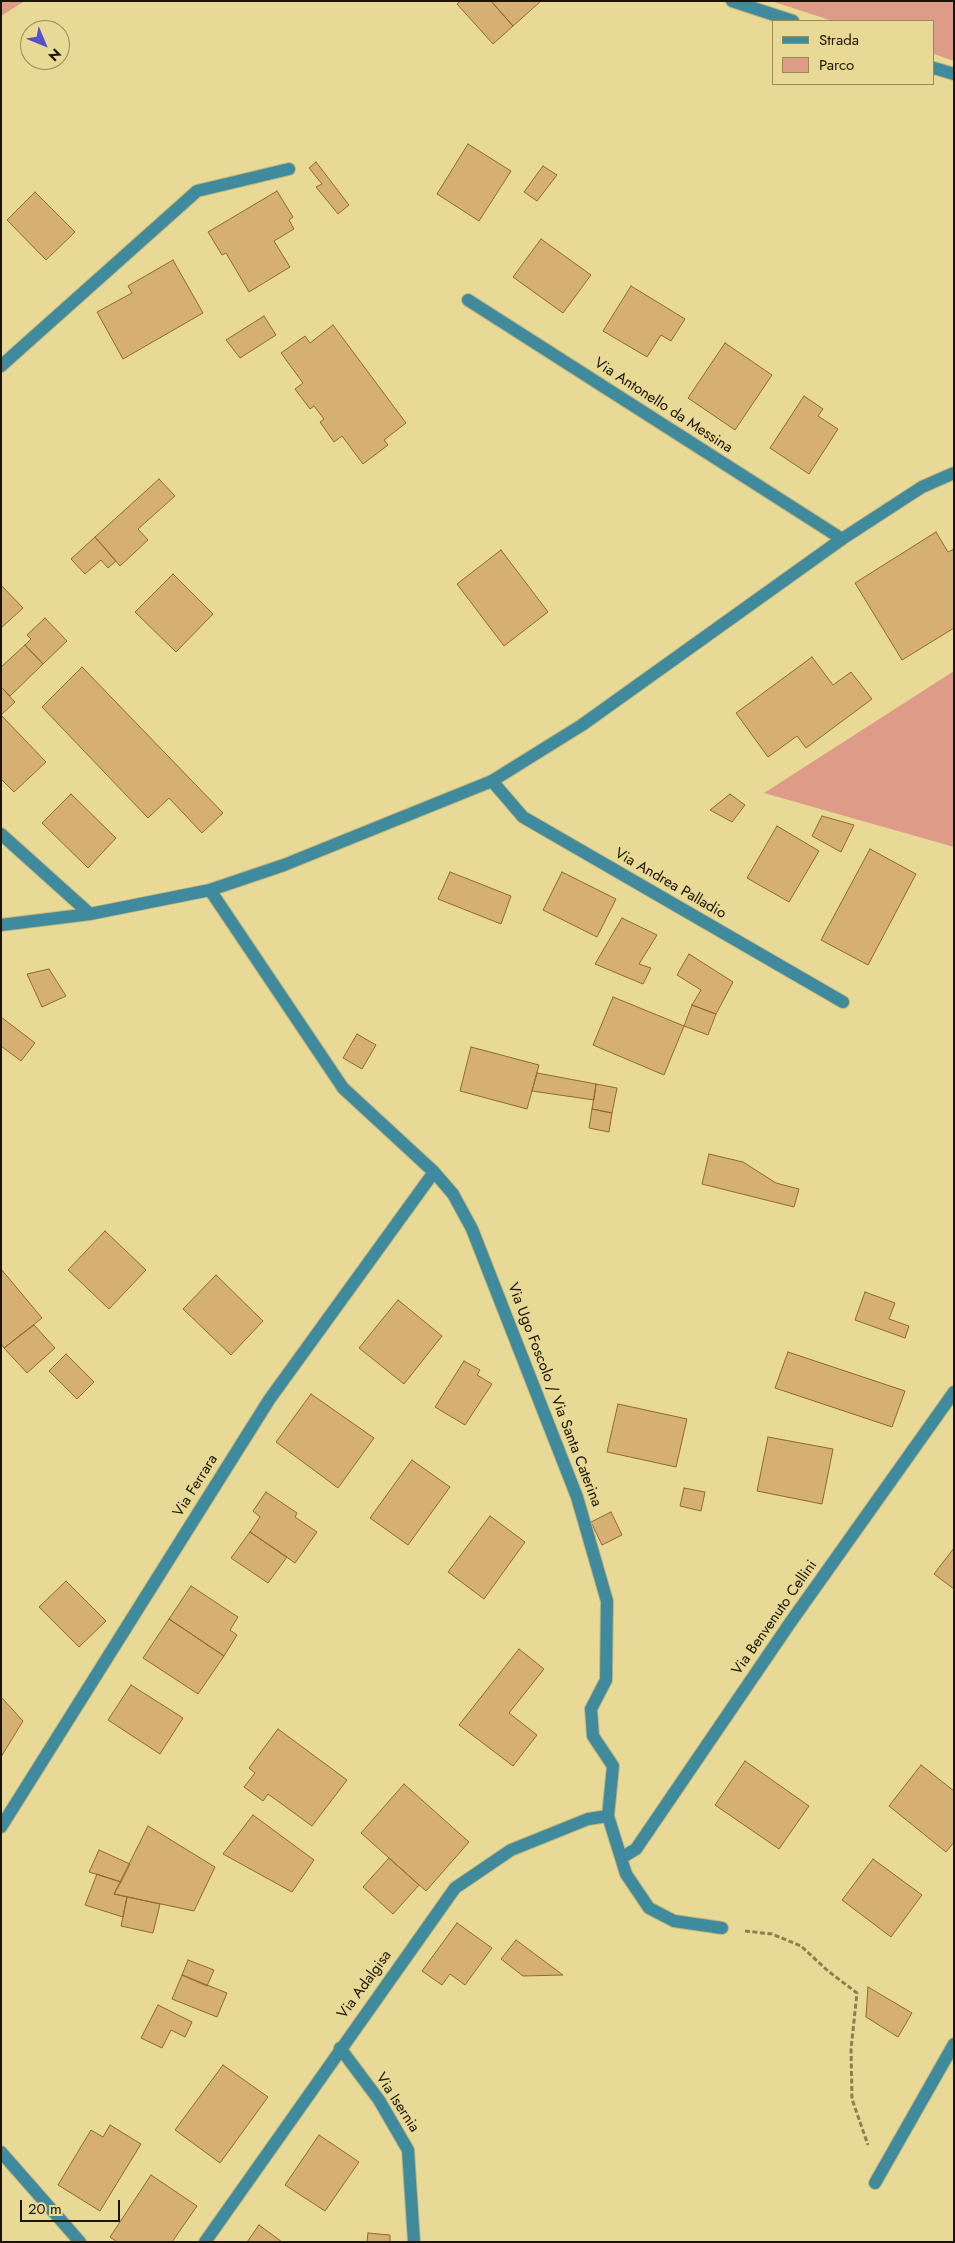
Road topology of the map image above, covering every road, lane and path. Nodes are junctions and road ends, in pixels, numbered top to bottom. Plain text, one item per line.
1 (732, 1) edge
2 (790, 20) edge
3 (935, 68) edge
4 (954, 74) edge
5 (289, 169) dead end
6 (468, 300) dead end
7 (1, 366) edge
8 (954, 473) edge
9 (842, 539) junction
10 (492, 782) junction
11 (1, 834) edge
12 (210, 890) junction
13 (90, 914) junction
14 (1, 925) edge
15 (843, 1002) dead end
16 (434, 1172) junction
17 (954, 1392) edge
18 (608, 1816) junction
19 (1, 1827) edge
20 (621, 1858) junction
21 (722, 1928) joint
22 (954, 2044) edge
23 (340, 2048) junction
24 (1, 2152) edge
25 (875, 2183) joint
26 (80, 2242) edge
27 (205, 2242) edge
28 (414, 2242) edge

1 - 2 street
3 - 4 street
5 - 7 street
6 - 9 street, Via Antonello da Messina
8 - 9 street
9 - 10 street
10 - 12 street
10 - 15 street, Via Andrea Palladio
11 - 13 street
12 - 13 street
12 - 16 street, Via Ugo Foscolo / Via Santa Caterina
13 - 14 street
16 - 18 street, Via Ugo Foscolo / Via Santa Caterina
16 - 19 street, Via Ferrara
17 - 20 street, Via Benvenuto Cellini
18 - 20 street, Via Ugo Foscolo / Via Santa Caterina
18 - 23 street, Via Adalgisa
20 - 21 street, Via Ugo Foscolo / Via Santa Caterina
21 - 25 path
22 - 25 street
23 - 27 street, Via Adalgisa
23 - 28 street, Via Isernia
24 - 26 street

